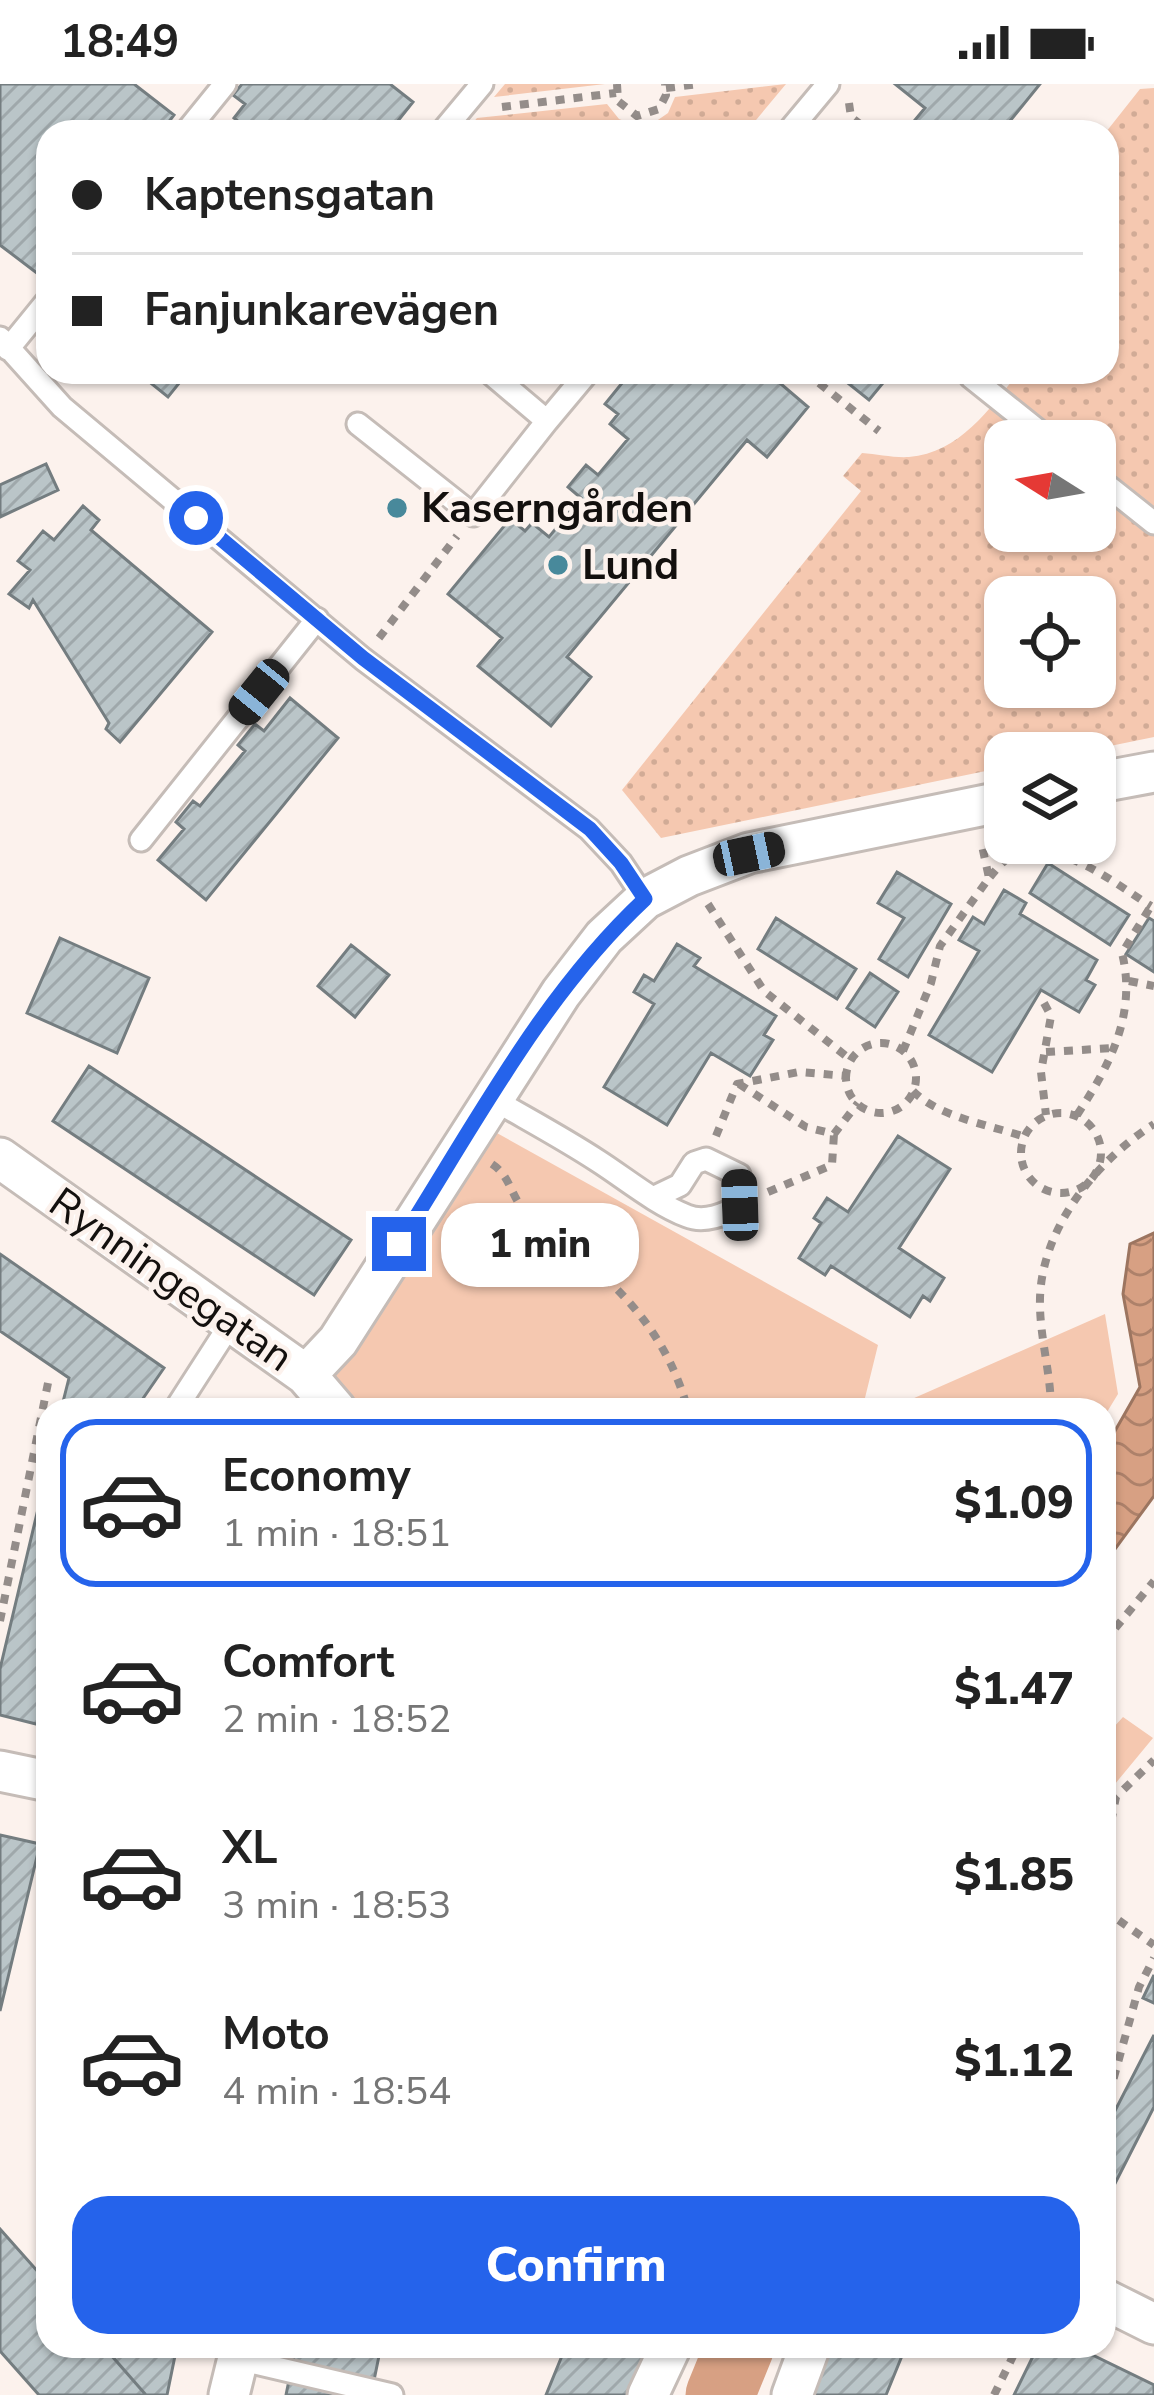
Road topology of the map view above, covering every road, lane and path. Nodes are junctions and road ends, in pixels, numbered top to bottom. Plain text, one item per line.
1 (225, 84) edge
2 (482, 84) edge
3 (699, 84) edge
4 (828, 84) edge
5 (845, 84) edge
6 (666, 86) edge
7 (616, 89) edge
8 (459, 112) junction
9 (645, 116) junction
10 (196, 120) edge
11 (452, 120) edge
12 (646, 120) edge
13 (798, 120) edge
14 (855, 120) edge
15 (36, 312) edge
16 (4, 344) edge
17 (36, 379) edge
18 (41, 384) edge
19 (503, 384) edge
20 (578, 384) edge
21 (820, 384) edge
22 (980, 384) edge
23 (1025, 420) edge
24 (547, 421) junction
25 (358, 424) dead end
26 (879, 430) dead end
27 (1116, 493) edge
28 (473, 515) junction
29 (1154, 523) edge
30 (317, 619) junction
31 (363, 658) junction
32 (1154, 772) edge
33 (1116, 779) edge
34 (984, 805) edge
35 (141, 840) dead end
36 (988, 864) edge
37 (689, 876) junction
38 (988, 878) junction
39 (645, 899) junction
40 (1153, 907) edge
41 (1129, 981) junction
42 (1154, 986) edge
43 (1044, 1003) dead end
44 (1114, 1048) junction
45 (903, 1051) junction
46 (1046, 1052) junction
47 (851, 1060) junction
48 (846, 1076) junction
49 (737, 1084) junction
50 (913, 1091) junction
51 (491, 1098) junction
52 (858, 1103) junction
53 (1046, 1115) junction
54 (1077, 1115) junction
55 (1154, 1124) edge
56 (834, 1134) junction
57 (1024, 1137) junction
58 (463, 1143) junction
59 (0, 1158) edge
60 (706, 1159) junction
61 (1094, 1175) junction
62 (656, 1197) junction
63 (740, 1205) junction
64 (232, 1323) junction
65 (306, 1375) junction
66 (48, 1383) dead end
67 (45, 1398) edge
68 (183, 1398) edge
69 (326, 1398) edge
70 (685, 1398) edge
71 (1050, 1398) edge
72 (36, 1442) edge
73 (1154, 1581) edge
74 (0, 1621) edge
75 (1116, 1627) edge
76 (1154, 1760) edge
77 (0, 1771) edge
78 (36, 1778) edge
79 (1116, 1797) edge
80 (1116, 1918) edge
81 (1154, 1945) edge
82 (1154, 1958) edge
83 (1116, 2070) edge
84 (1116, 2305) edge
85 (1154, 2324) edge
86 (665, 2358) edge
87 (806, 2358) edge
88 (1012, 2358) edge
89 (236, 2367) edge
90 (392, 2395) edge
91 (648, 2395) edge
92 (792, 2395) edge
93 (994, 2395) edge

1 - 10 lane
2 - 8 lane
3 - 6 path
4 - 13 lane
5 - 14 path
6 - 9 path
7 - 8 path
7 - 9 path
8 - 11 lane
9 - 12 path
15 - 16 lane
16 - 17 lane
18 - 30 lane
19 - 24 lane
20 - 24 lane
21 - 26 path
22 - 23 lane
24 - 28 lane
25 - 28 lane
27 - 29 lane
28 - 31 path
30 - 31 lane
30 - 35 lane
31 - 39 lane
32 - 33 street
34 - 37 street
36 - 38 path
37 - 39 street
37 - 47 path
38 - 40 path
38 - 45 path
39 - 51 street
40 - 41 path
41 - 42 path
41 - 44 path
43 - 46 path
44 - 46 path
44 - 54 path
45 - 47 path
45 - 50 path
46 - 53 path
47 - 48 path
48 - 49 path
48 - 52 path
49 - 56 path
49 - 60 path
50 - 52 path
50 - 57 path
51 - 58 street
51 - 62 lane
52 - 56 path
53 - 54 path
53 - 57 path
54 - 61 path
55 - 61 path
56 - 63 path
57 - 61 path
58 - 65 street
58 - 70 path
59 - 64 street, Rynningegatan
60 - 62 lane
60 - 63 lane
61 - 71 path
62 - 63 lane
64 - 65 street, Rynningegatan
64 - 68 lane
65 - 69 street, Rynningegatan
66 - 67 path
72 - 74 path
73 - 75 path
76 - 79 path
77 - 78 street
80 - 81 path
82 - 83 path
84 - 85 street
86 - 91 street
87 - 92 street
88 - 93 path
89 - 90 lane

